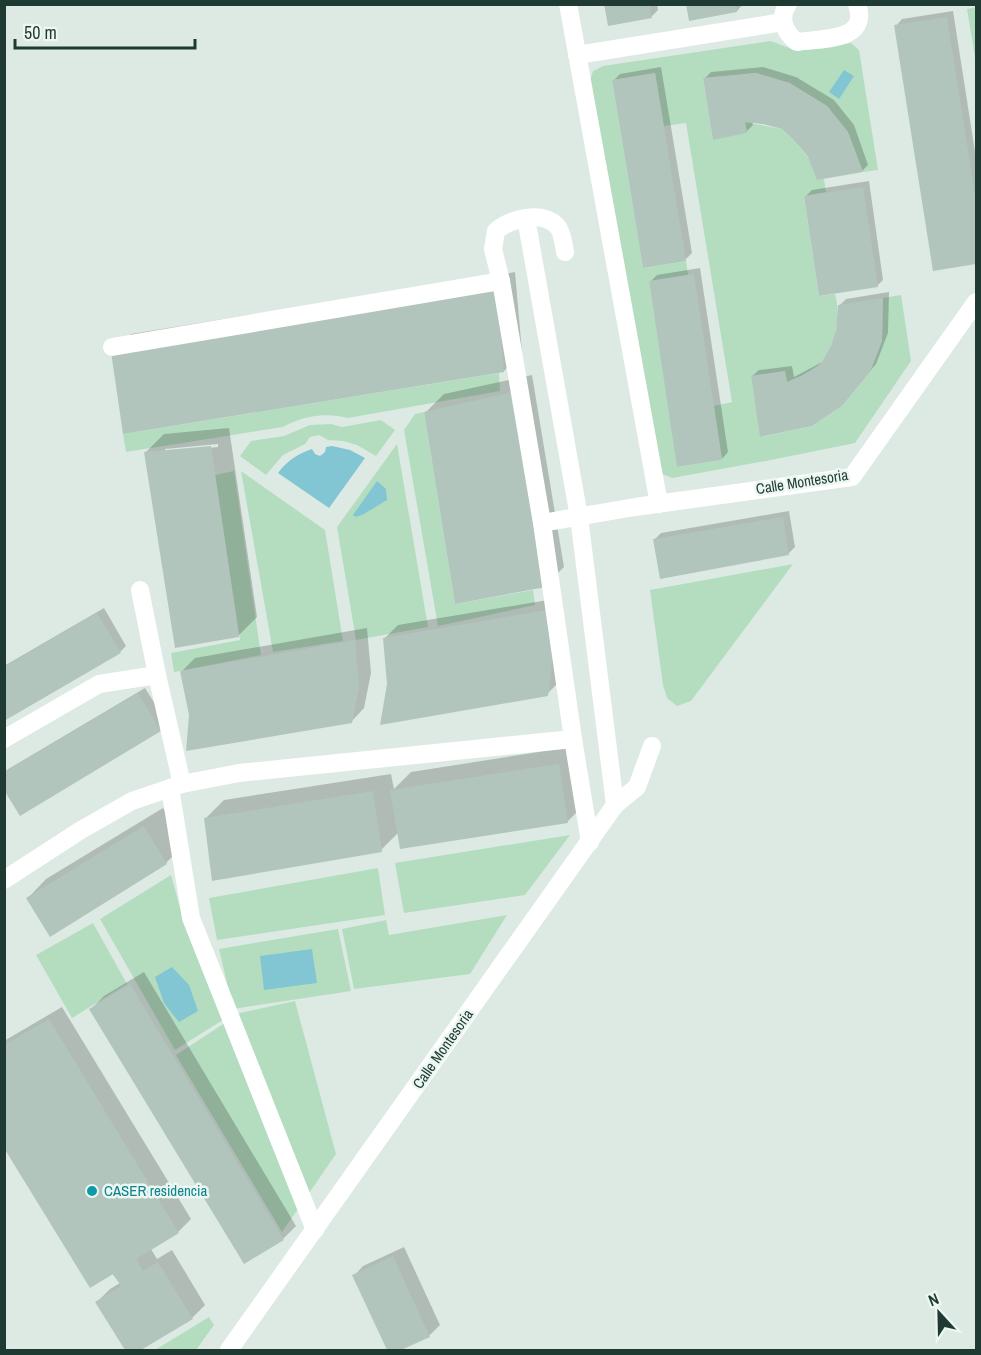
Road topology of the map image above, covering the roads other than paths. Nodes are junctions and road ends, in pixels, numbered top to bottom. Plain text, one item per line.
1 (568, 4) edge
2 (788, 4) edge
3 (857, 4) edge
4 (783, 22) junction
5 (577, 55) junction
6 (526, 219) junction
7 (565, 252) dead end
8 (501, 281) junction
9 (976, 302) edge
10 (112, 347) dead end
11 (659, 504) junction
12 (579, 516) junction
13 (542, 523) junction
14 (140, 590) dead end
15 (157, 675) junction
16 (4, 739) edge
17 (573, 740) junction
18 (652, 746) dead end
19 (176, 786) junction
20 (615, 805) junction
21 (590, 842) junction
22 (4, 880) edge
23 (315, 1230) junction
24 (229, 1350) edge

1 - 5 street
2 - 4 street
3 - 4 street
4 - 5 street
5 - 11 street
6 - 7 street
6 - 8 street
6 - 12 street
8 - 10 street
8 - 13 street
9 - 11 street, Calle Montesoria
11 - 12 street, Calle Montesoria
12 - 13 street, Calle Montesoria
12 - 20 street
13 - 17 street
14 - 15 street
15 - 16 street
15 - 19 street
17 - 19 street
17 - 21 street
18 - 20 street, Calle Montesoria
19 - 22 street
19 - 23 street
20 - 21 street, Calle Montesoria
21 - 23 street, Calle Montesoria
23 - 24 street, Calle Montesoria

